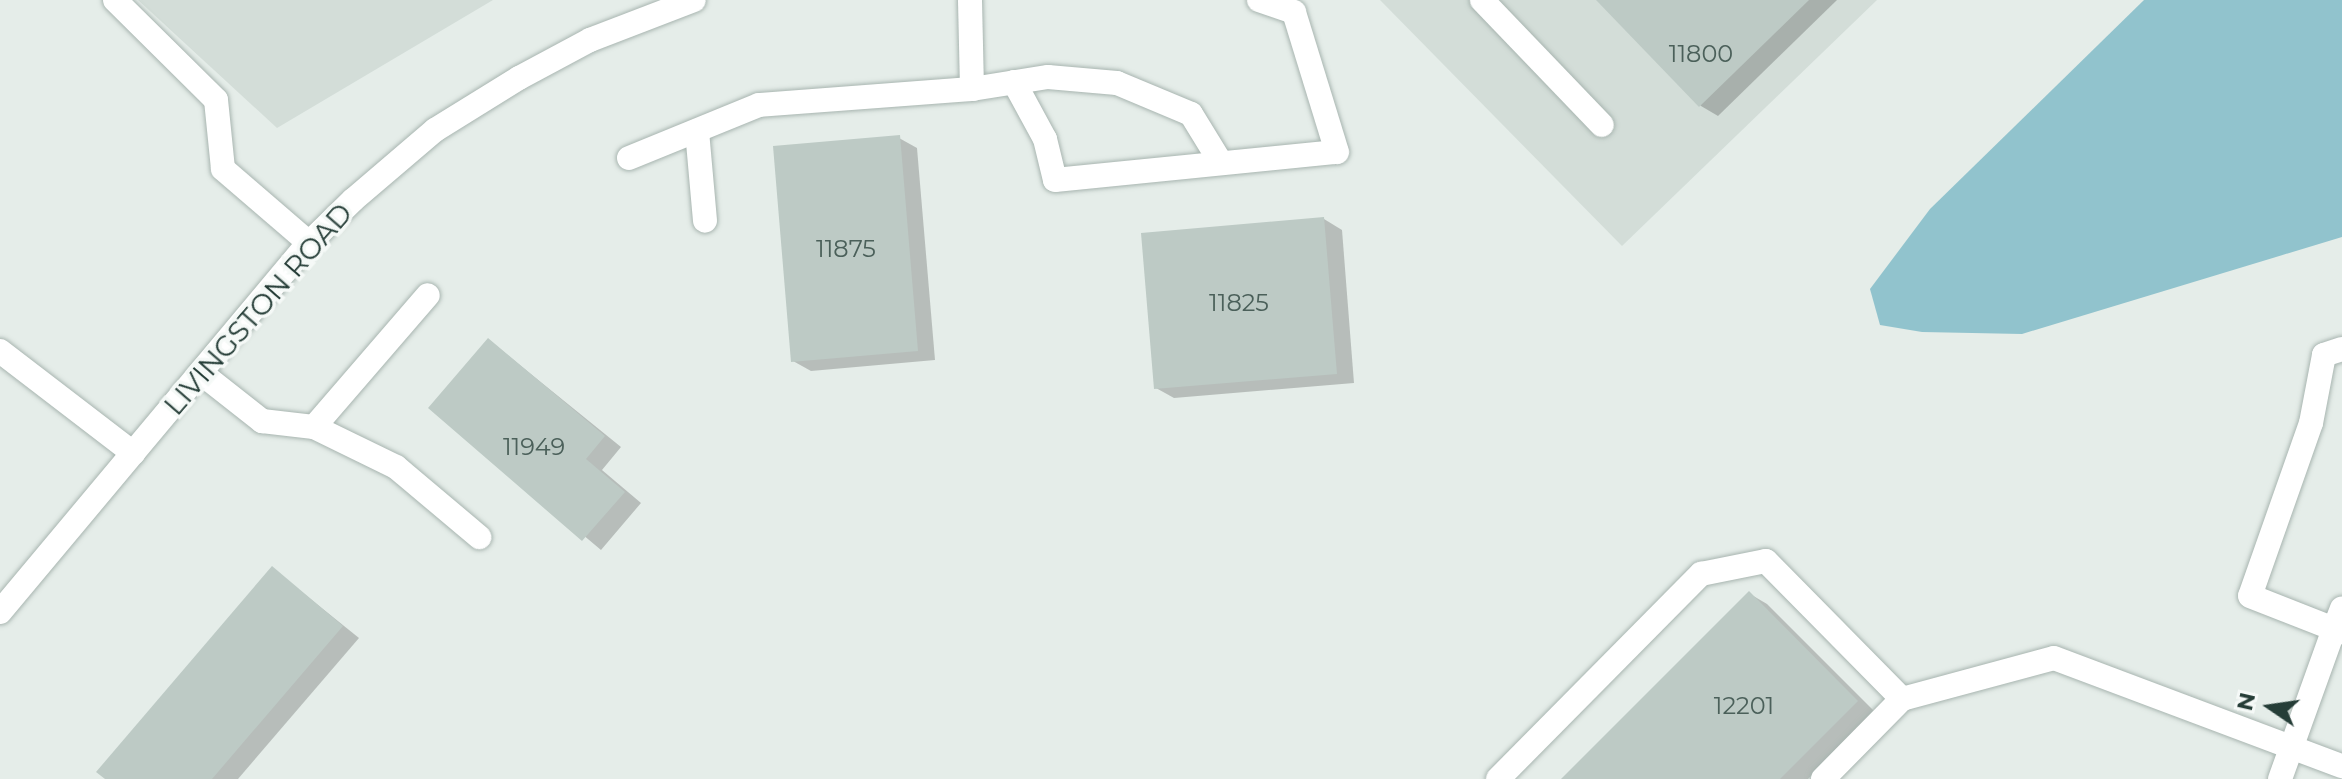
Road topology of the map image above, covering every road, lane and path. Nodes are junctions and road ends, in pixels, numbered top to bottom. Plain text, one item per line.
1 (115, 0) edge
2 (694, 0) edge
3 (970, 0) edge
4 (1259, 0) edge
5 (1482, 0) edge
6 (1301, 6) edge
7 (1014, 82) junction
8 (972, 89) junction
9 (1602, 125) dead end
10 (697, 131) junction
11 (629, 158) dead end
12 (1221, 163) junction
13 (705, 221) dead end
14 (309, 243) junction
15 (428, 295) dead end
16 (2342, 349) edge
17 (0, 351) edge
18 (201, 373) junction
19 (314, 427) junction
20 (133, 453) junction
21 (479, 537) dead end
22 (0, 612) edge
23 (2339, 623) edge
24 (1902, 699) junction
25 (2289, 747) junction
26 (2342, 766) edge
27 (1498, 779) edge
28 (1823, 779) edge
29 (2280, 779) edge

1 - 14 street
2 - 14 street, LIVINGSTON ROAD
3 - 8 street
4 - 6 street
5 - 9 street
6 - 12 street
7 - 8 street
7 - 12 street
7 - 12 street
8 - 10 street
10 - 11 street
10 - 13 street
14 - 18 street, LIVINGSTON ROAD
15 - 19 street
16 - 23 street
17 - 20 street
18 - 19 street
18 - 20 street, LIVINGSTON ROAD
19 - 21 street
20 - 22 street, LIVINGSTON ROAD
23 - 25 street
24 - 25 street
24 - 27 street
24 - 28 street
25 - 26 street
25 - 29 street

